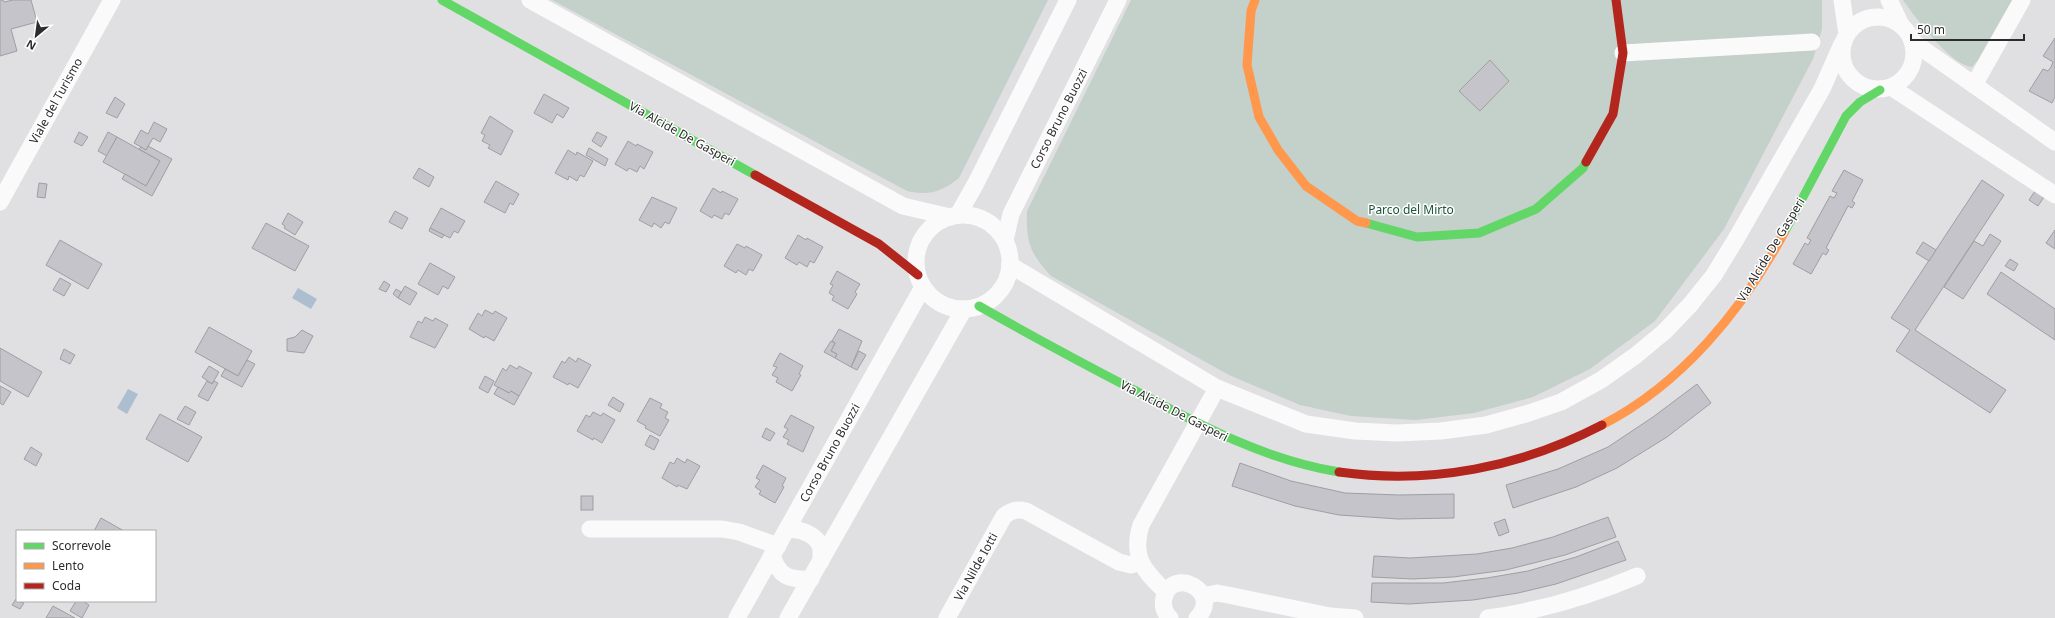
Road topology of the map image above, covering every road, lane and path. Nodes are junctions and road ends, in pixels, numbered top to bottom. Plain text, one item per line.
1 (112, 0) edge
2 (442, 0) edge
3 (530, 0) edge
4 (1068, 0) edge
5 (1118, 0) edge
6 (1255, 0) edge
7 (1616, 0) edge
8 (1842, 0) edge
9 (1889, 0) edge
10 (2022, 0) edge
11 (1900, 25) junction
12 (1845, 39) junction
13 (1812, 42) dead end
14 (1912, 42) junction
15 (1623, 53) junction
16 (1974, 85) junction
17 (1886, 89) junction
18 (2055, 142) edge
19 (2055, 195) edge
20 (0, 202) edge
21 (954, 216) junction
22 (1004, 240) junction
23 (1010, 265) junction
24 (921, 281) junction
25 (972, 307) junction
26 (1217, 388) junction
27 (1196, 424) junction
28 (590, 529) dead end
29 (787, 530) junction
30 (775, 550) junction
31 (821, 561) junction
32 (1140, 562) junction
33 (1637, 576) dead end
34 (811, 579) junction
35 (1166, 592) junction
36 (1203, 596) junction
37 (737, 618) edge
38 (788, 618) edge
39 (947, 618) edge
40 (1170, 618) edge
41 (1197, 618) edge
42 (1355, 618) edge
43 (1488, 618) edge

1 - 20 street, Viale del Turismo
2 - 24 street, Via Alcide De Gasperi
3 - 21 street
4 - 21 street
5 - 22 street, Corso Bruno Buozzi
6 - 15 street
7 - 15 street
8 - 12 street
9 - 11 street
10 - 16 street
11 - 12 street
11 - 14 street
12 - 17 street
12 - 26 street
13 - 15 street
14 - 16 street
14 - 17 street
16 - 18 street
17 - 19 street
17 - 27 street, Via Alcide De Gasperi
21 - 22 street
21 - 24 street
22 - 23 street
23 - 25 street
23 - 26 street
24 - 25 street
24 - 29 street, Corso Bruno Buozzi
25 - 27 street, Via Alcide De Gasperi
25 - 31 street
26 - 27 street
27 - 32 street
28 - 30 street
29 - 30 street, Corso Bruno Buozzi
29 - 31 street
30 - 34 street
30 - 37 street, Corso Bruno Buozzi
31 - 34 street
32 - 35 street
32 - 39 street, Via Nilde Iotti
33 - 43 street
34 - 38 street
35 - 36 street
35 - 40 street
36 - 41 street
36 - 42 street

